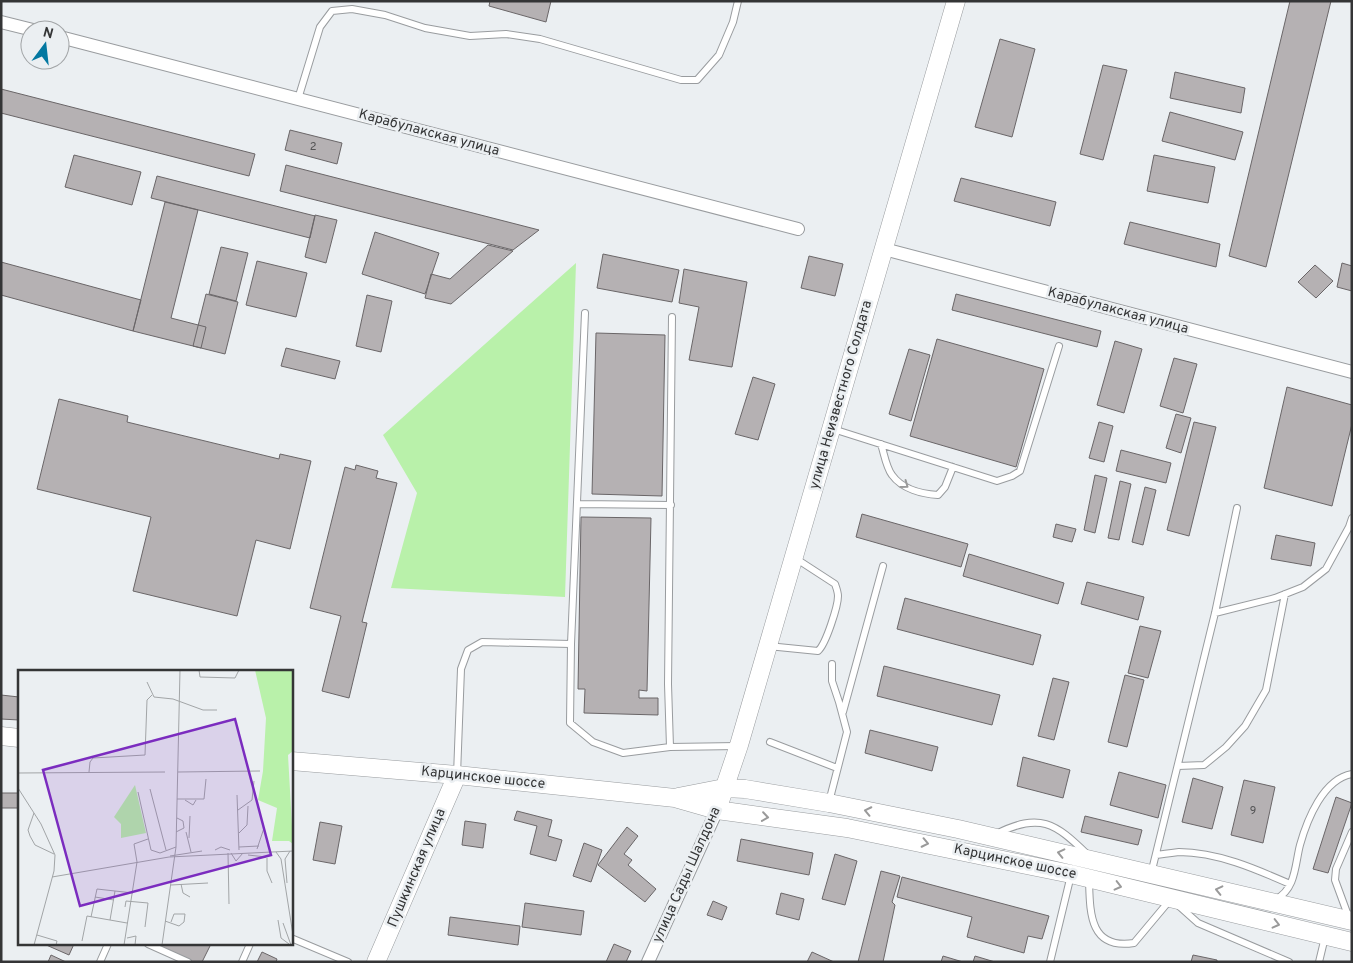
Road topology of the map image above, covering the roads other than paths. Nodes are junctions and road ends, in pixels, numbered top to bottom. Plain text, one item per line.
1 (738, 1) edge
2 (956, 1) edge
3 (1, 22) edge
4 (20, 27) edge
5 (70, 40) edge
6 (298, 99) junction
7 (798, 229) dead end
8 (884, 249) junction
9 (585, 312) dead end
10 (672, 317) dead end
11 (1059, 346) dead end
12 (1352, 372) edge
13 (832, 429) junction
14 (882, 444) junction
15 (953, 467) junction
16 (578, 504) junction
17 (671, 505) junction
18 (1237, 508) dead end
19 (1352, 518) edge
20 (794, 557) junction
21 (883, 566) dead end
22 (1285, 594) junction
23 (1215, 614) junction
24 (571, 644) junction
25 (768, 646) junction
26 (832, 664) dead end
27 (842, 712) junction
28 (1, 736) edge
29 (18, 738) edge
30 (770, 742) dead end
31 (739, 746) junction
32 (670, 747) junction
33 (292, 761) edge
34 (1178, 766) junction
35 (837, 768) junction
36 (1352, 774) edge
37 (457, 775) junction
38 (724, 788) junction
39 (675, 798) junction
40 (829, 803) junction
41 (717, 810) junction
42 (1352, 832) edge
43 (990, 837) junction
44 (1156, 855) junction
45 (1094, 860) junction
46 (1072, 874) junction
47 (1151, 874) junction
48 (1090, 878) junction
49 (1290, 884) junction
50 (1171, 898) junction
51 (1270, 902) junction
52 (1351, 921) edge
53 (1326, 936) junction
54 (292, 938) edge
55 (1352, 942) edge
56 (107, 946) edge
57 (152, 946) edge
58 (249, 946) edge
59 (100, 962) edge
60 (188, 962) edge
61 (242, 962) edge
62 (348, 962) edge
63 (376, 962) edge
64 (648, 962) edge
65 (1050, 962) edge
66 (1289, 962) edge
67 (1319, 962) edge

1 - 6 lane
2 - 8 main road, улица Неизвестного Солдата
3 - 4 street
5 - 6 street, Карабулакская улица
6 - 7 street, Карабулакская улица
8 - 12 street, Карабулакская улица
8 - 13 main road, улица Неизвестного Солдата
9 - 16 lane
10 - 17 lane
11 - 15 lane
13 - 14 lane
13 - 20 main road, улица Неизвестного Солдата
14 - 15 lane
14 -> 15 lane
16 - 17 lane
16 - 24 lane
17 - 32 lane
18 - 23 lane
19 - 22 lane
20 - 25 main road, улица Неизвестного Солдата
20 - 25 lane
21 - 27 lane
22 - 23 lane
22 - 34 lane
23 - 34 lane
24 - 32 lane
24 - 37 lane
25 - 31 main road, улица Неизвестного Солдата
26 - 27 lane
27 - 35 lane
28 - 29 main road
30 - 35 lane
31 - 32 lane
31 - 38 main road, улица Неизвестного Солдата
33 - 37 main road, Карцинское шоссе
34 - 44 lane
35 - 40 lane
36 - 49 lane
37 - 39 main road, Карцинское шоссе
37 - 63 main road, Пушкинская улица
38 - 39 main road, Карцинское шоссе
38 - 40 main road, Карцинское шоссе
38 - 41 main road, улица Сады Шалдона
39 - 41 main road, Карцинское шоссе
43 -> 40 main road, Карцинское шоссе
41 -> 46 main road, Карцинское шоссе
41 - 64 street, улица Сады Шалдона
42 - 52 lane
45 -> 43 main road, Карцинское шоссе
43 - 45 lane
44 - 47 lane
44 - 49 lane
45 - 47 main road, Карцинское шоссе
46 - 48 main road, Карцинское шоссе
46 - 65 lane
51 -> 47 main road, Карцинское шоссе
48 -> 50 main road, Карцинское шоссе
48 - 50 lane
49 - 51 lane
50 -> 53 main road, Карцинское шоссе
50 - 66 lane
51 - 52 main road, Карцинское шоссе
53 - 55 main road, Карцинское шоссе
53 - 67 lane
54 - 62 lane
56 - 59 lane
57 - 60 lane
58 - 61 lane

